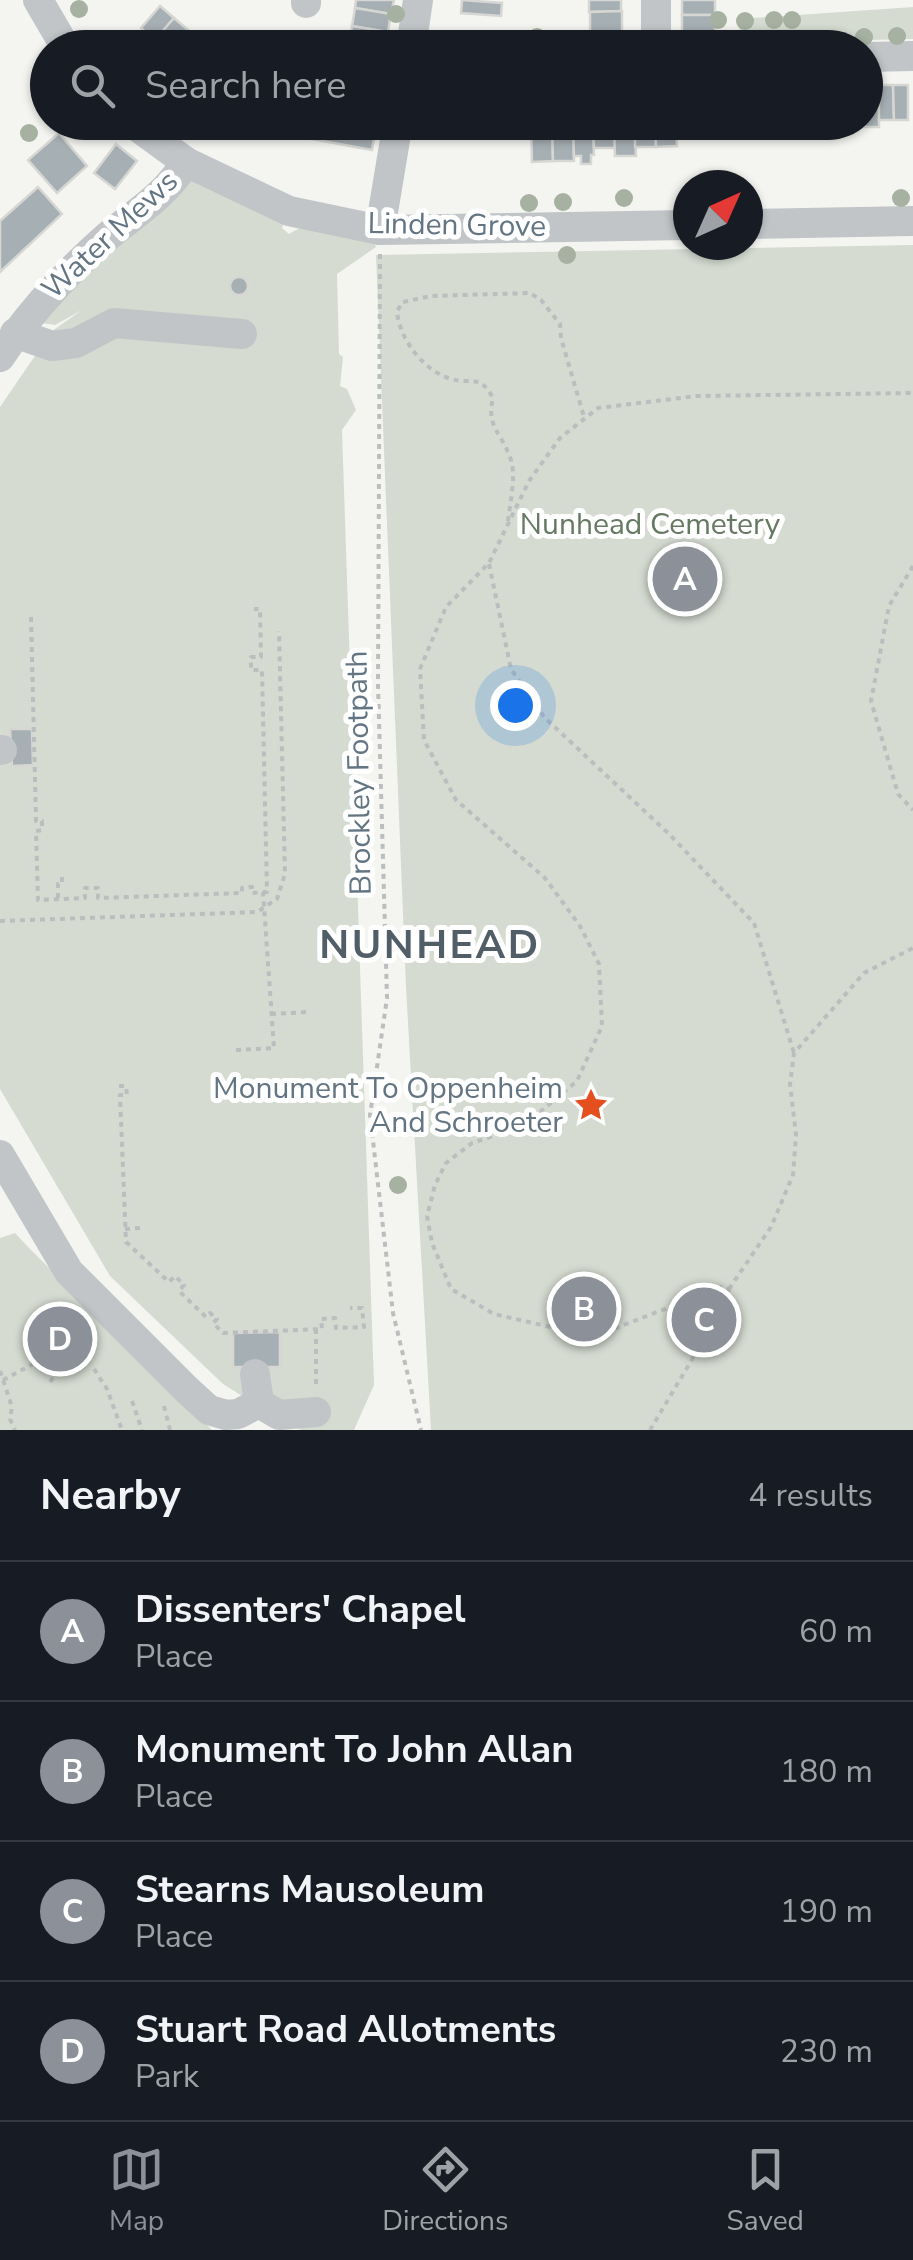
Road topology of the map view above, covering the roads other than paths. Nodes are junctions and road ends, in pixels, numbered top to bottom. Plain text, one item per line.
1 (38, 0) edge
2 (418, 0) edge
3 (656, 0) edge
4 (56, 30) edge
5 (413, 30) edge
6 (656, 30) edge
7 (883, 56) edge
8 (913, 56) edge
9 (156, 140) edge
10 (395, 140) edge
11 (186, 162) junction
12 (913, 221) edge
13 (763, 224) edge
14 (673, 225) edge
15 (380, 230) junction
16 (242, 334) dead end
17 (8, 345) edge
18 (0, 1155) edge
19 (316, 1398) road end

1 - 4 street
2 - 5 street
3 - 6 street
7 - 8 street
9 - 11 street, Linden Grove
10 - 15 street
11 - 15 street, Linden Grove
11 - 17 street, Water Mews
12 - 13 street
14 - 15 street, Linden Grove
16 - 17 street
18 - 19 street

